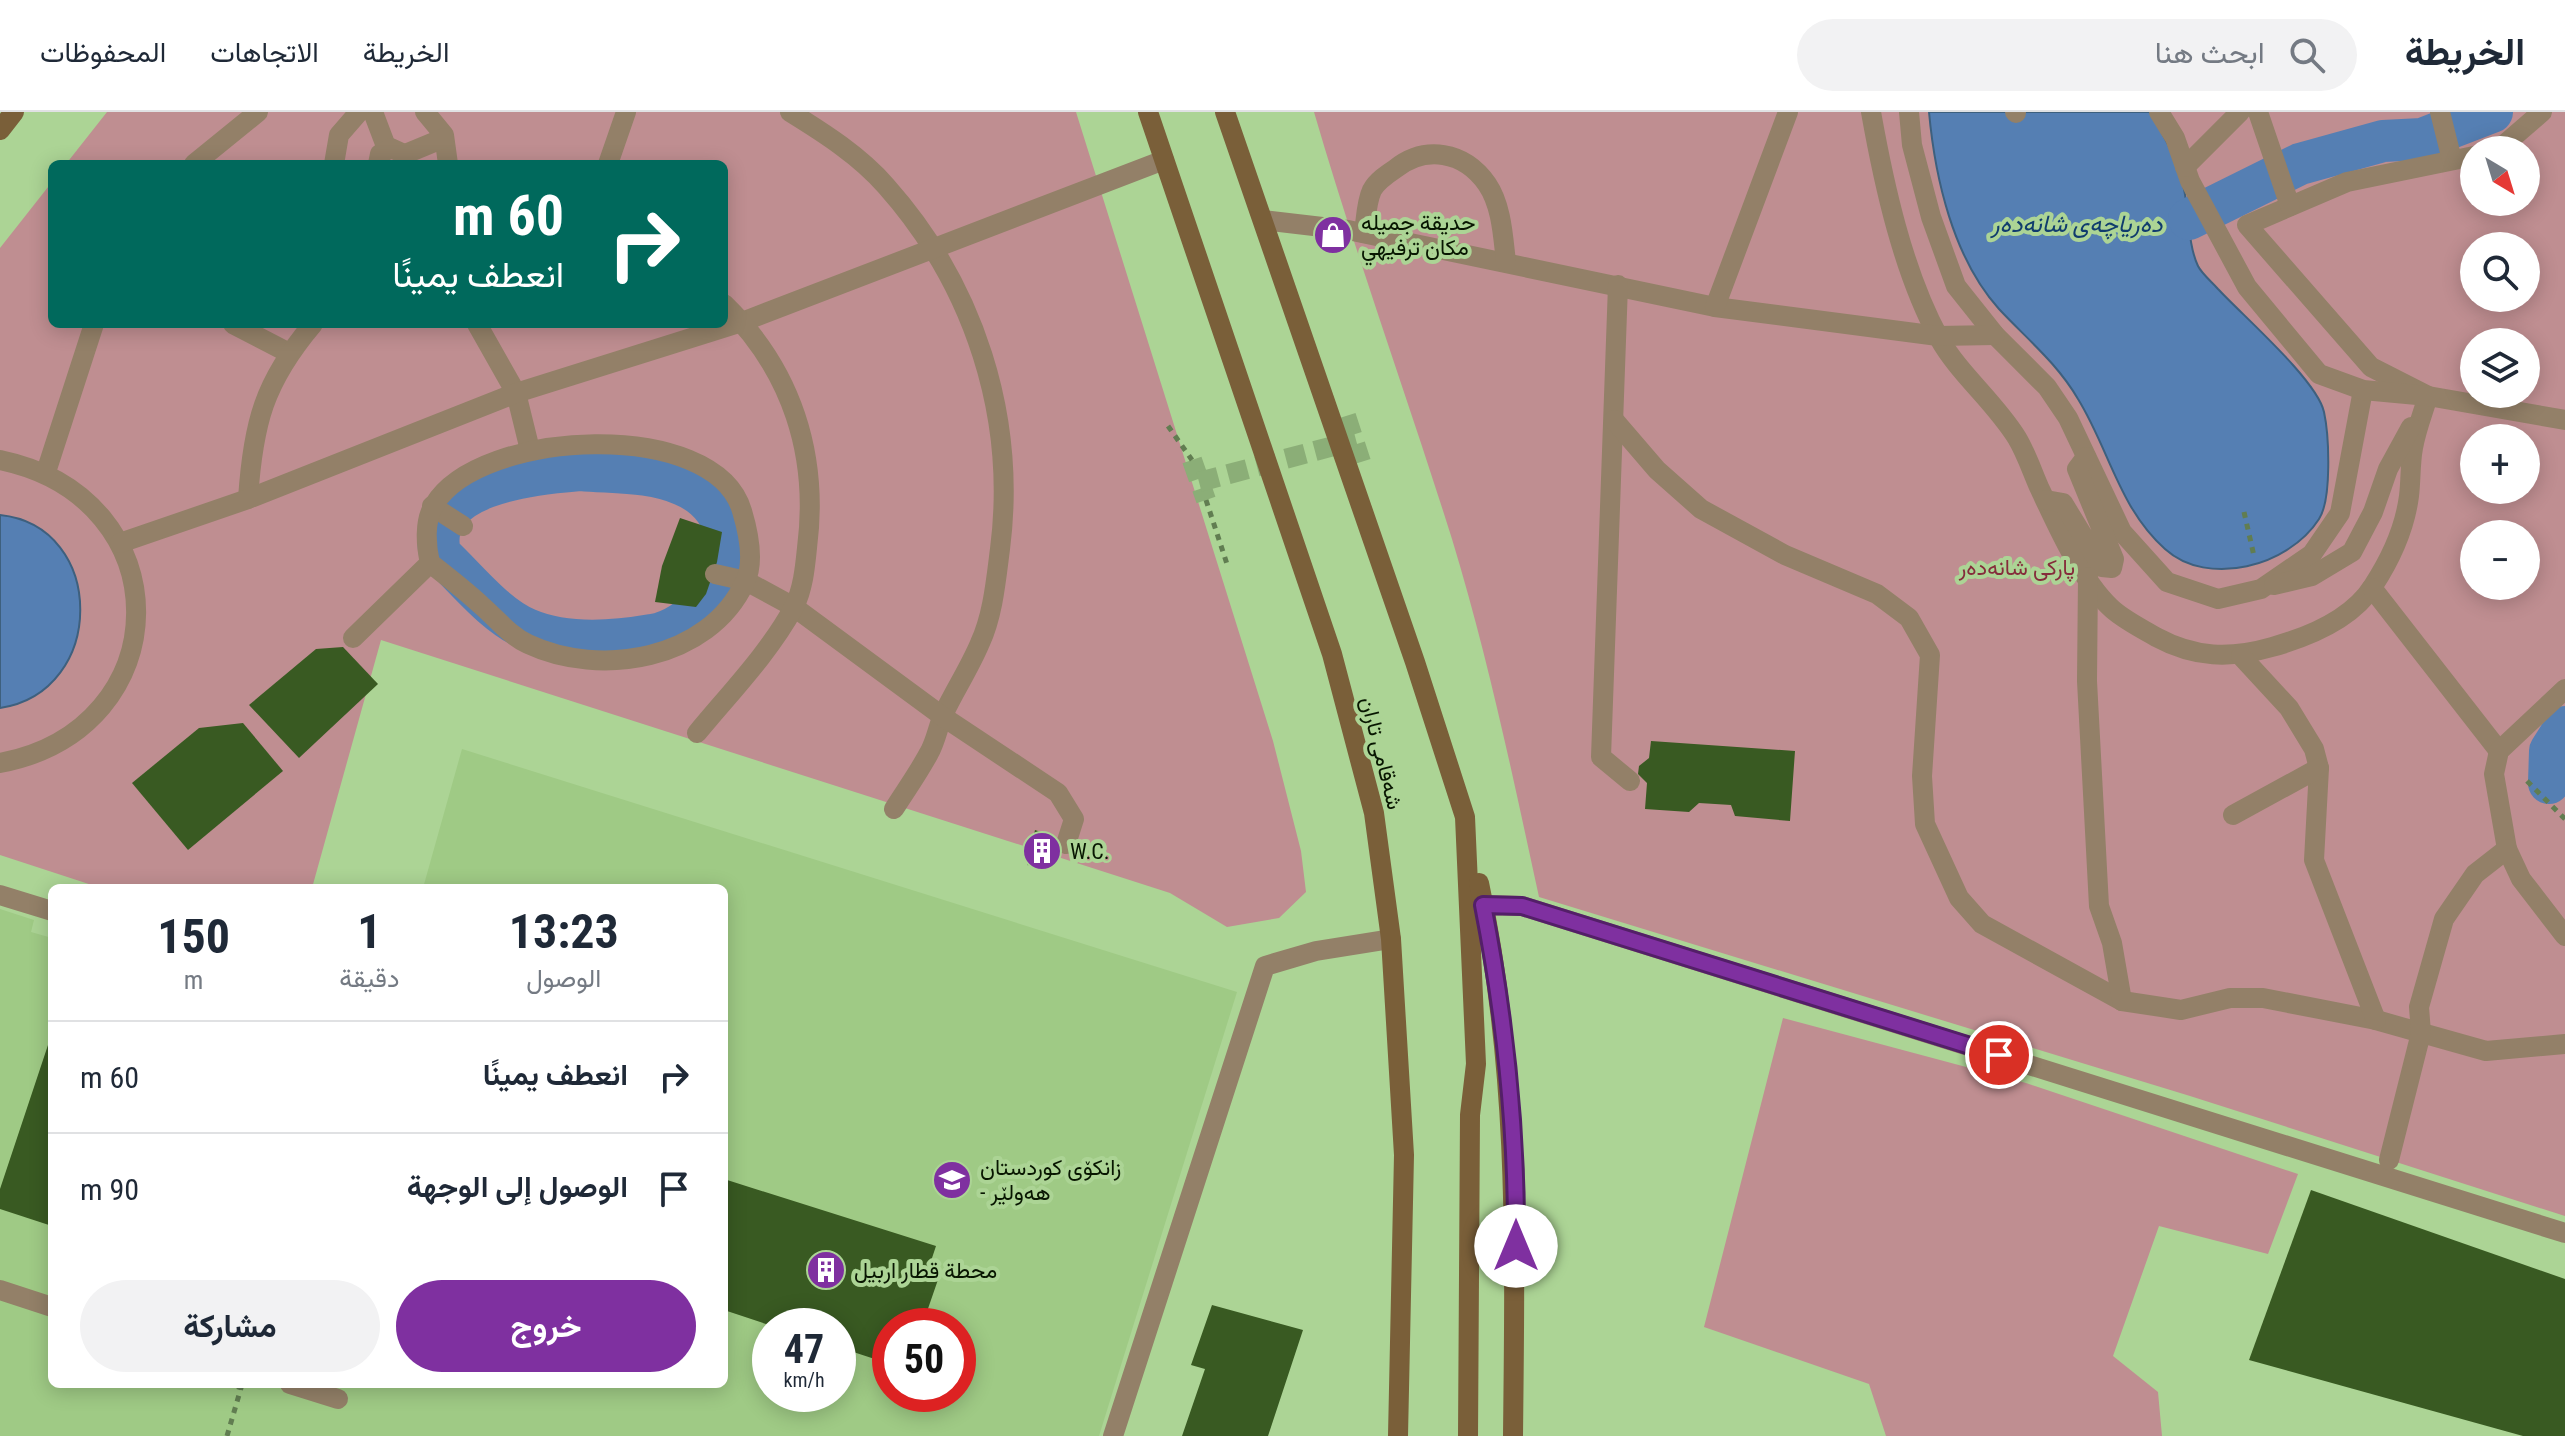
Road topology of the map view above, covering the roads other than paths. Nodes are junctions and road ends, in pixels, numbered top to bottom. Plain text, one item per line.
1 (14, 112) edge
2 (258, 112) edge
3 (359, 112) edge
4 (373, 112) edge
5 (425, 112) edge
6 (626, 112) edge
7 (790, 112) edge
8 (1148, 112) edge
9 (1225, 112) edge
10 (1788, 112) edge
11 (1871, 112) edge
12 (1909, 112) edge
13 (2159, 112) edge
14 (2240, 112) edge
15 (2258, 112) edge
16 (2440, 112) edge
17 (2542, 112) edge
18 (0, 130) edge
19 (2514, 136) edge
20 (444, 138) junction
21 (393, 158) edge
22 (2460, 159) edge
23 (199, 160) edge
24 (335, 160) edge
25 (447, 160) edge
26 (609, 160) edge
27 (1164, 160) junction
28 (2452, 160) junction
29 (2188, 174) junction
30 (2290, 206) junction
31 (1263, 220) junction
32 (1364, 233) junction
33 (935, 247) junction
34 (1506, 262) junction
35 (1618, 285) junction
36 (1715, 307) junction
37 (728, 308) edge
38 (742, 322) junction
39 (728, 326) edge
40 (93, 328) edge
41 (241, 328) edge
42 (310, 328) edge
43 (479, 328) edge
44 (723, 328) edge
45 (1995, 335) junction
46 (1938, 336) junction
47 (289, 353) junction
48 (2363, 390) junction
49 (516, 393) junction
50 (2428, 396) junction
51 (1614, 420) junction
52 (2565, 420) edge
53 (530, 450) junction
54 (2086, 457) junction
55 (0, 460) edge
56 (46, 472) junction
57 (248, 499) junction
58 (2046, 500) junction
59 (434, 507) junction
60 (460, 524) dead end
61 (120, 543) junction
62 (430, 563) junction
63 (729, 577) junction
64 (2088, 577) junction
65 (2372, 588) junction
66 (2261, 589) junction
67 (794, 607) junction
68 (353, 638) dead end
69 (2241, 656) junction
70 (2565, 689) edge
71 (942, 716) junction
72 (697, 733) dead end
73 (2499, 751) junction
74 (0, 763) edge
75 (2319, 768) junction
76 (1630, 781) dead end
77 (894, 809) dead end
78 (2233, 815) dead end
79 (1465, 817) junction
80 (1066, 844) dead end
81 (2507, 849) junction
82 (0, 895) edge
83 (1483, 905) junction
84 (48, 910) edge
85 (2565, 936) edge
86 (1391, 939) junction
87 (2122, 1001) junction
88 (2376, 1020) junction
89 (2421, 1033) junction
90 (2565, 1044) edge
91 (2389, 1160) dead end
92 (2565, 1233) edge
93 (0, 1290) edge
94 (48, 1306) edge
95 (303, 1388) edge
96 (338, 1399) dead end
97 (1113, 1436) edge
98 (1398, 1436) edge
99 (1468, 1436) edge
100 (1513, 1436) edge

1 - 18 main road
2 - 23 street
3 - 24 street
4 - 21 street
5 - 20 street
6 - 26 street
7 - 33 street
8 - 27 main road, شەقامی تاران
9 - 31 main road
10 - 36 street
11 - 46 street
12 - 45 street
13 - 29 street
14 - 29 street
15 - 30 street
16 - 28 street
17 - 19 street
20 - 21 street
20 - 25 street
22 - 28 street
27 - 33 street
27 - 86 main road, شەقامی تاران
28 - 30 street
29 - 48 street
30 - 50 street
31 - 32 street
31 - 79 main road
32 - 34 street
32 - 34 street
33 - 38 street
33 - 71 street
34 - 35 street
35 - 36 street
35 - 51 street
36 - 46 street
37 - 38 street
38 - 39 street
38 - 67 street
40 - 56 street
41 - 47 street
42 - 47 street
43 - 49 street
44 - 49 street
45 - 46 street
45 - 54 street
46 - 58 street
47 - 57 street
48 - 50 street
48 - 66 street
49 - 53 street
49 - 57 street
50 - 52 street
50 - 65 street
50 - 66 street
51 - 76 street
51 - 87 street
53 - 59 street
53 - 63 street
54 - 58 street
54 - 66 street
55 - 56 street
56 - 61 street
57 - 61 street
58 - 64 street
59 - 60 street
59 - 62 street
61 - 74 street
62 - 63 street
62 - 68 street
63 - 67 street
64 - 69 street
64 - 87 street
65 - 69 street
65 - 73 street
67 - 71 street
67 - 72 street
69 - 75 street
70 - 73 street
71 - 77 street
71 - 80 street
73 - 81 street
75 - 78 street
75 - 88 street
79 - 83 main road
79 - 99 main road
81 - 85 street
81 - 89 street
82 - 84 street
83 - 92 street
83 - 100 main road
86 - 97 street
86 - 98 main road, شەقامی تاران
87 - 88 street
88 - 89 street
89 - 90 street
89 - 91 street
93 - 94 street
95 - 96 street

